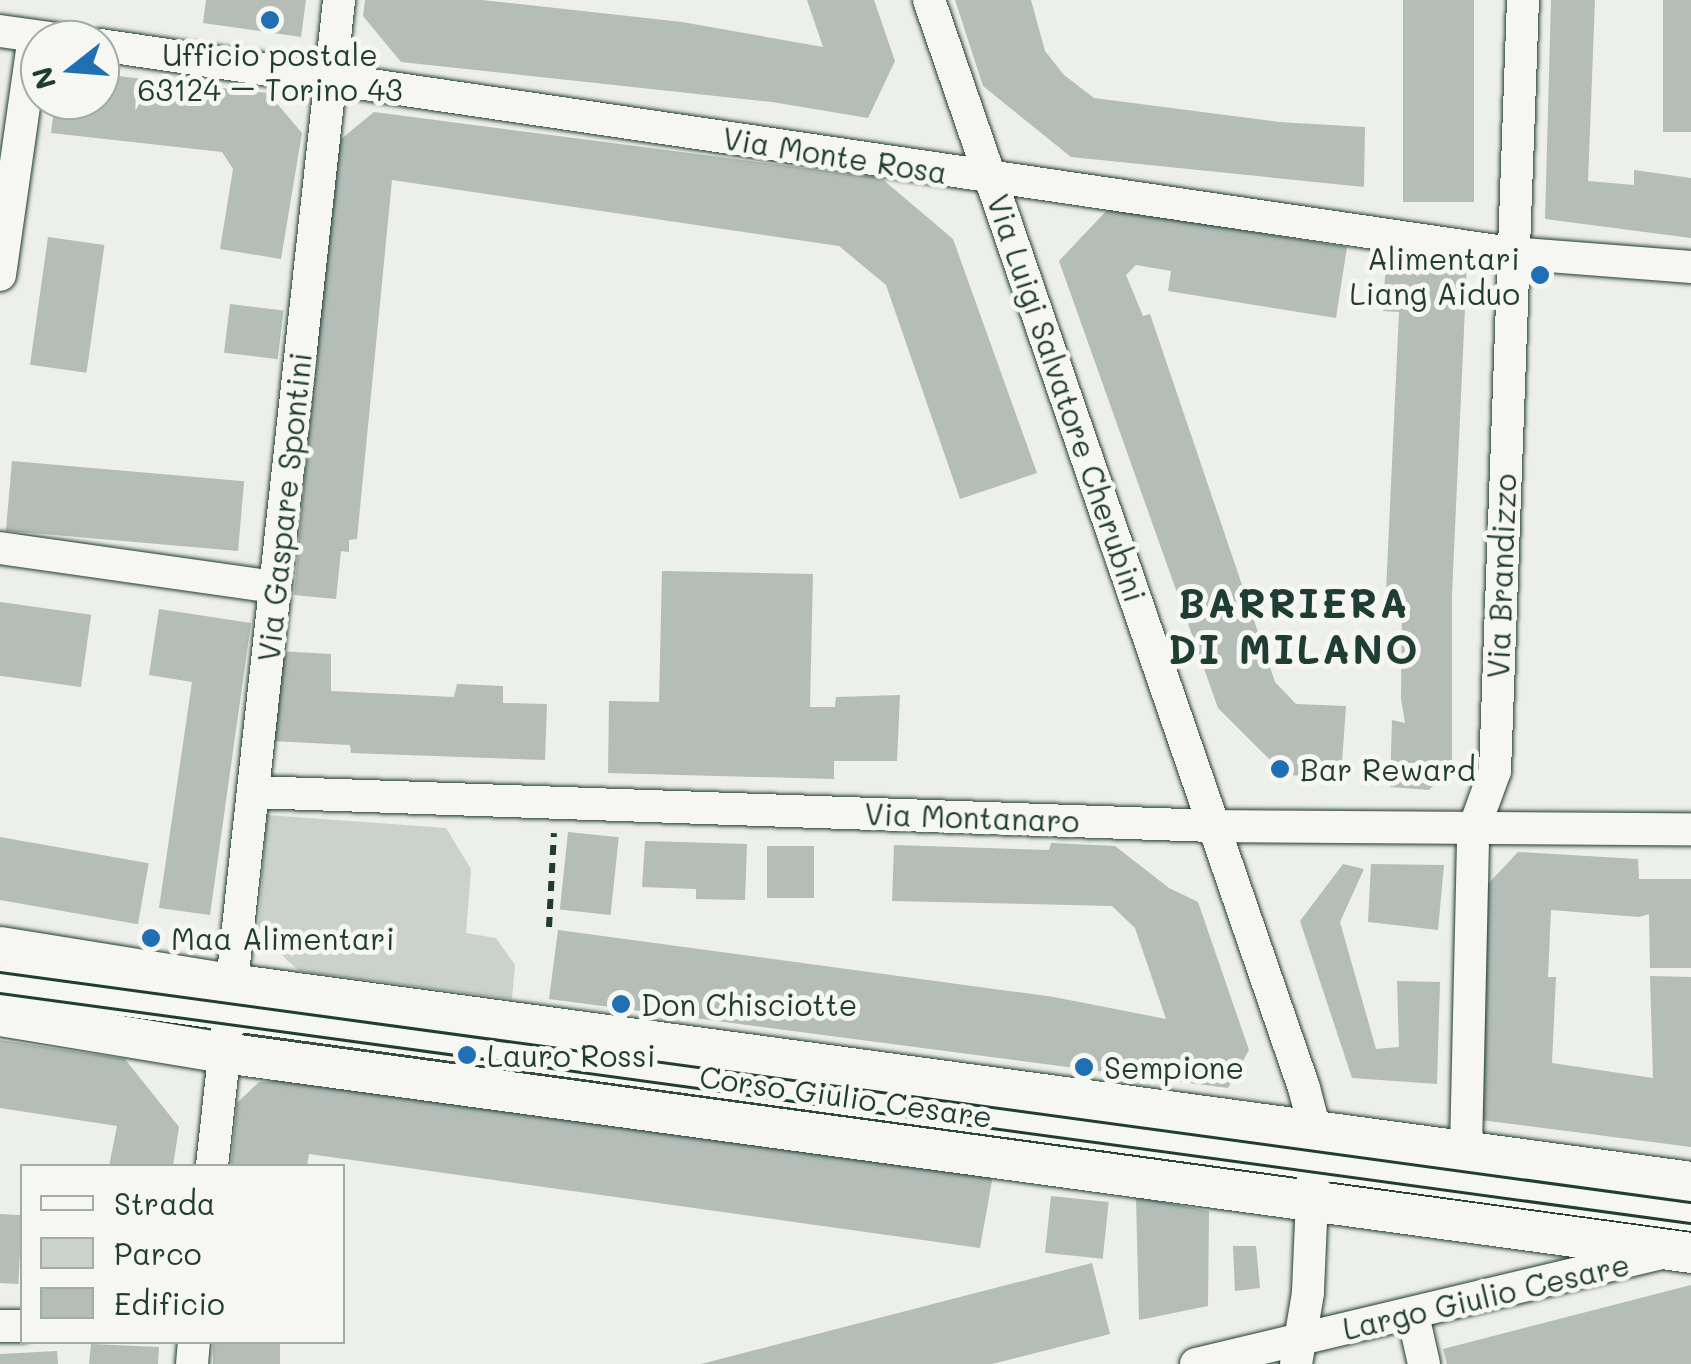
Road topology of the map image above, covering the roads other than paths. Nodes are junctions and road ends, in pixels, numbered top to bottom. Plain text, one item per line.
1 (339, 0) edge
2 (929, 0) edge
3 (1523, 0) edge
4 (120, 48) edge
5 (332, 78) junction
6 (32, 120) edge
7 (991, 179) junction
8 (1510, 253) junction
9 (1691, 267) edge
10 (0, 275) edge
11 (0, 548) edge
12 (275, 587) junction
13 (253, 792) junction
14 (1214, 826) junction
15 (1691, 829) edge
16 (1473, 831) junction
17 (0, 947) edge
18 (0, 983) edge
19 (0, 1016) edge
20 (227, 1017) junction
21 (1466, 1149) junction
22 (1312, 1163) junction
23 (212, 1164) edge
24 (1691, 1182) edge
25 (1691, 1215) edge
26 (1682, 1252) edge
27 (1413, 1315) junction
28 (1298, 1352) edge
29 (1196, 1364) edge
30 (1424, 1364) edge

1 - 5 street, Via Gaspare Spontini
2 - 7 street, Via Luigi Salvatore Cherubini
3 - 8 street, Via Brandizzo
4 - 5 street, Via Monte Rosa
5 - 7 street, Via Monte Rosa
5 - 12 street, Via Gaspare Spontini
6 - 10 street
7 - 8 street, Via Monte Rosa
7 - 14 street, Via Luigi Salvatore Cherubini
8 - 9 street, Via Monte Rosa
8 - 16 street, Via Brandizzo
11 - 12 street
12 - 13 street, Via Gaspare Spontini
13 - 14 street, Via Montanaro
13 - 20 street, Via Gaspare Spontini
14 - 16 street, Via Montanaro
14 - 22 street, Via Luigi Salvatore Cherubini
15 - 16 street, Via Montanaro
16 - 21 street, Via Brandizzo
17 - 20 main road, Corso Giulio Cesare
18 - 20 street, Corso Giulio Cesare
19 - 20 main road, Corso Giulio Cesare
20 - 22 main road, Corso Giulio Cesare
20 - 22 main road, Corso Giulio Cesare
20 - 23 street, Via Gaspare Spontini
21 - 22 main road
21 - 24 main road
22 - 25 street, Corso Giulio Cesare
22 - 26 main road, Largo Giulio Cesare
22 - 28 street, Largo Giulio Cesare
26 - 27 street, Largo Giulio Cesare
27 - 28 street, Largo Giulio Cesare
27 - 30 street
28 - 29 street

